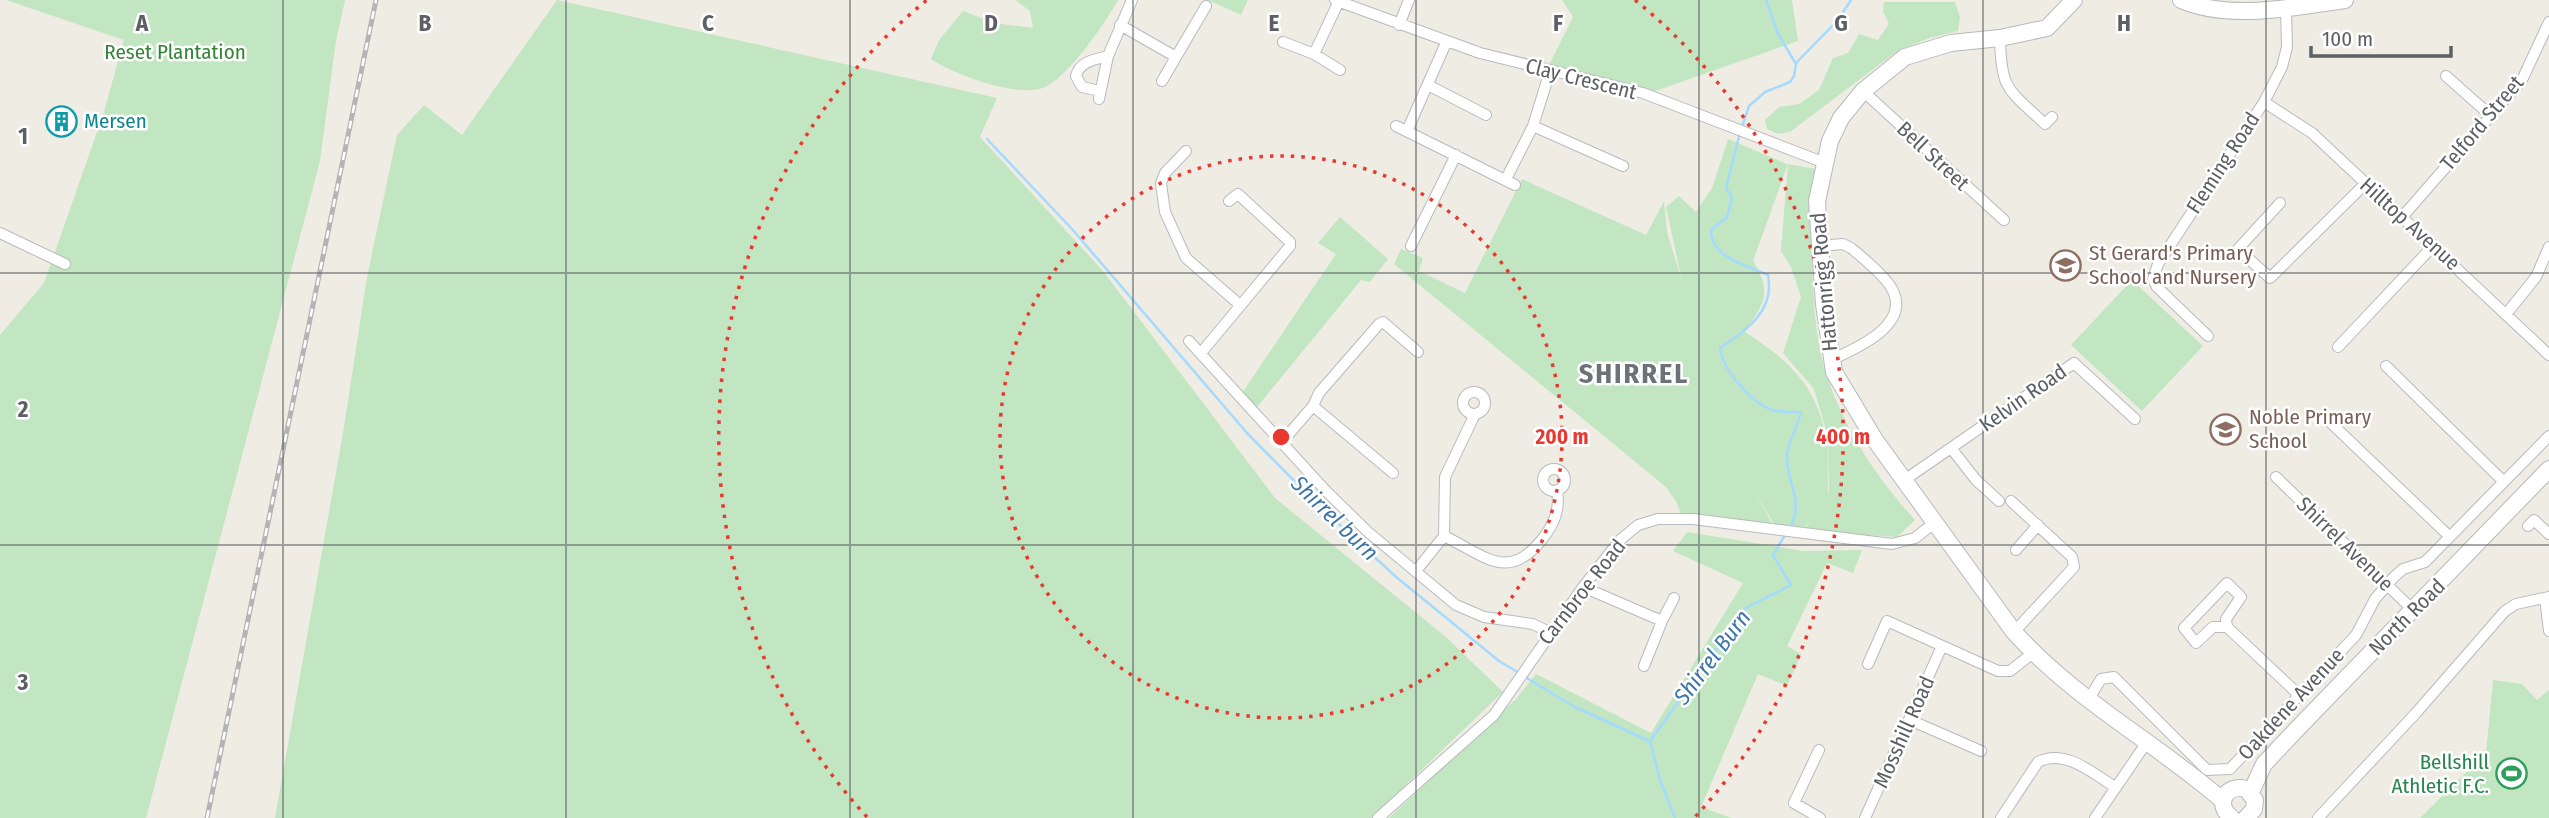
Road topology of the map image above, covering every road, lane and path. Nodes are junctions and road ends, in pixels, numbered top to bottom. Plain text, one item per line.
1 (1132, 0) edge
2 (1409, 0) edge
3 (2074, 0) edge
4 (2181, 0) edge
5 (2345, 0) edge
6 (1337, 1) edge
7 (1206, 6) dead end
8 (2286, 8) junction
9 (2549, 22) edge
10 (1120, 25) junction
11 (1399, 25) junction
12 (2000, 38) junction
13 (1283, 42) dead end
14 (1446, 43) junction
15 (1314, 54) junction
16 (1108, 56) junction
17 (1176, 57) junction
18 (1340, 70) dead end
19 (1550, 71) junction
20 (2446, 76) dead end
21 (1162, 81) dead end
22 (1428, 85) junction
23 (1863, 91) junction
24 (2264, 102) junction
25 (1486, 115) dead end
26 (2490, 115) junction
27 (2052, 117) dead end
28 (1396, 126) dead end
29 (1533, 126) junction
30 (1407, 131) junction
31 (1186, 151) dead end
32 (1456, 155) junction
33 (1825, 163) junction
34 (1623, 166) dead end
35 (2365, 184) junction
36 (1229, 201) dead end
37 (2280, 202) dead end
38 (2403, 216) junction
39 (2004, 220) dead end
40 (0, 233) edge
41 (1412, 246) dead end
42 (1820, 246) junction
43 (2434, 246) junction
44 (2549, 247) edge
45 (65, 264) dead end
46 (1240, 305) junction
47 (2507, 313) junction
48 (2208, 336) dead end
49 (1189, 341) dead end
50 (2338, 347) dead end
51 (1418, 352) dead end
52 (1202, 353) junction
53 (2549, 355) edge
54 (1831, 360) junction
55 (2386, 366) dead end
56 (1313, 406) junction
57 (1475, 414) dead end
58 (2134, 419) dead end
59 (2332, 424) dead end
60 (2549, 436) edge
61 (1281, 443) junction
62 (1951, 448) junction
63 (2549, 470) edge
64 (1393, 473) dead end
65 (2276, 477) dead end
66 (1903, 481) junction
67 (2503, 481) junction
68 (1557, 490) dead end
69 (1999, 501) dead end
70 (2011, 501) dead end
71 (1934, 523) junction
72 (2038, 526) junction
73 (2528, 526) dead end
74 (2549, 534) edge
75 (1444, 536) junction
76 (2449, 536) junction
77 (2015, 550) dead end
78 (1416, 571) junction
79 (2387, 585) junction
80 (1583, 587) junction
81 (1674, 598) dead end
82 (2547, 598) edge
83 (2413, 610) junction
84 (1662, 621) junction
85 (2227, 627) junction
86 (2549, 631) edge
87 (1549, 632) junction
88 (2014, 632) junction
89 (1942, 646) junction
90 (2033, 653) junction
91 (1868, 664) dead end
92 (1644, 666) dead end
93 (2298, 694) junction
94 (2089, 699) junction
95 (1910, 720) junction
96 (2147, 742) junction
97 (1819, 750) dead end
98 (1981, 751) dead end
99 (2115, 787) junction
100 (2239, 807) edge
101 (1378, 818) edge
102 (1820, 818) edge
103 (1865, 818) edge
104 (2001, 818) edge
105 (2095, 818) edge
106 (2318, 818) edge

1 - 10 street
2 - 11 street
3 - 12 street, Hattonrigg Road
4 - 8 street
5 - 8 street
6 - 11 street, Clay Crescent
6 - 15 street
7 - 17 street
8 - 24 street, Fleming Road
9 - 26 street, Telford Street
10 - 16 street
10 - 17 street
11 - 14 street, Clay Crescent
12 - 23 street, Hattonrigg Road
12 - 27 street
13 - 15 street
14 - 19 street, Clay Crescent
14 - 22 street
15 - 18 street
16 - 16 street
17 - 21 street
19 - 29 street
19 - 33 street, Clay Crescent
20 - 26 street
22 - 25 street
22 - 30 street
23 - 33 street, Hattonrigg Road
23 - 39 street, Bell Street
24 - 35 street, Hilltop Avenue
24 - 48 street, Fleming Road
26 - 38 street, Telford Street
28 - 30 street
29 - 32 street
29 - 34 street
30 - 32 street
31 - 46 street
32 - 41 street
33 - 42 street, Hattonrigg Road
35 - 37 street
35 - 38 street, Hilltop Avenue
36 - 46 street
38 - 43 street, Hilltop Avenue
40 - 45 street
42 - 54 street, Hattonrigg Road
42 - 54 street
43 - 47 street, Hilltop Avenue
43 - 50 street
44 - 47 street
46 - 52 street
47 - 53 street, Hilltop Avenue
49 - 52 street
51 - 56 street
52 - 61 street
54 - 66 street, Hattonrigg Road
55 - 67 street
56 - 61 street
56 - 64 street
57 - 75 street
58 - 62 street, Kelvin Road
59 - 76 street
60 - 67 street
61 - 78 street
62 - 66 street, Kelvin Road
62 - 69 street
63 - 83 street, North Road
65 - 79 street, Shirrel Avenue
66 - 71 street, Hattonrigg Road
67 - 76 street
68 - 75 street
70 - 72 street
71 - 80 street, Carnbroe Road
71 - 88 street, Hattonrigg Road
72 - 77 street
72 - 88 street
73 - 74 street
75 - 78 street
76 - 79 street
78 - 87 street
79 - 83 street, Shirrel Avenue
79 - 93 street, Oakdene Avenue
80 - 84 street
80 - 87 street, Carnbroe Road
81 - 84 street
82 - 86 street
82 - 106 street
83 - 100 street, North Road
84 - 92 street
85 - 85 street
85 - 93 street
87 - 101 street, Carnbroe Road
88 - 90 street, Hattonrigg Road
89 - 90 street
89 - 91 street
89 - 95 street, Mosshill Road
90 - 94 street, Hattonrigg Road
93 - 94 street, Oakdene Avenue
94 - 96 street, Hattonrigg Road
95 - 98 street
95 - 103 street, Mosshill Road
96 - 99 street
96 - 100 street, Hattonrigg Road
97 - 102 street
99 - 104 street
99 - 105 street

